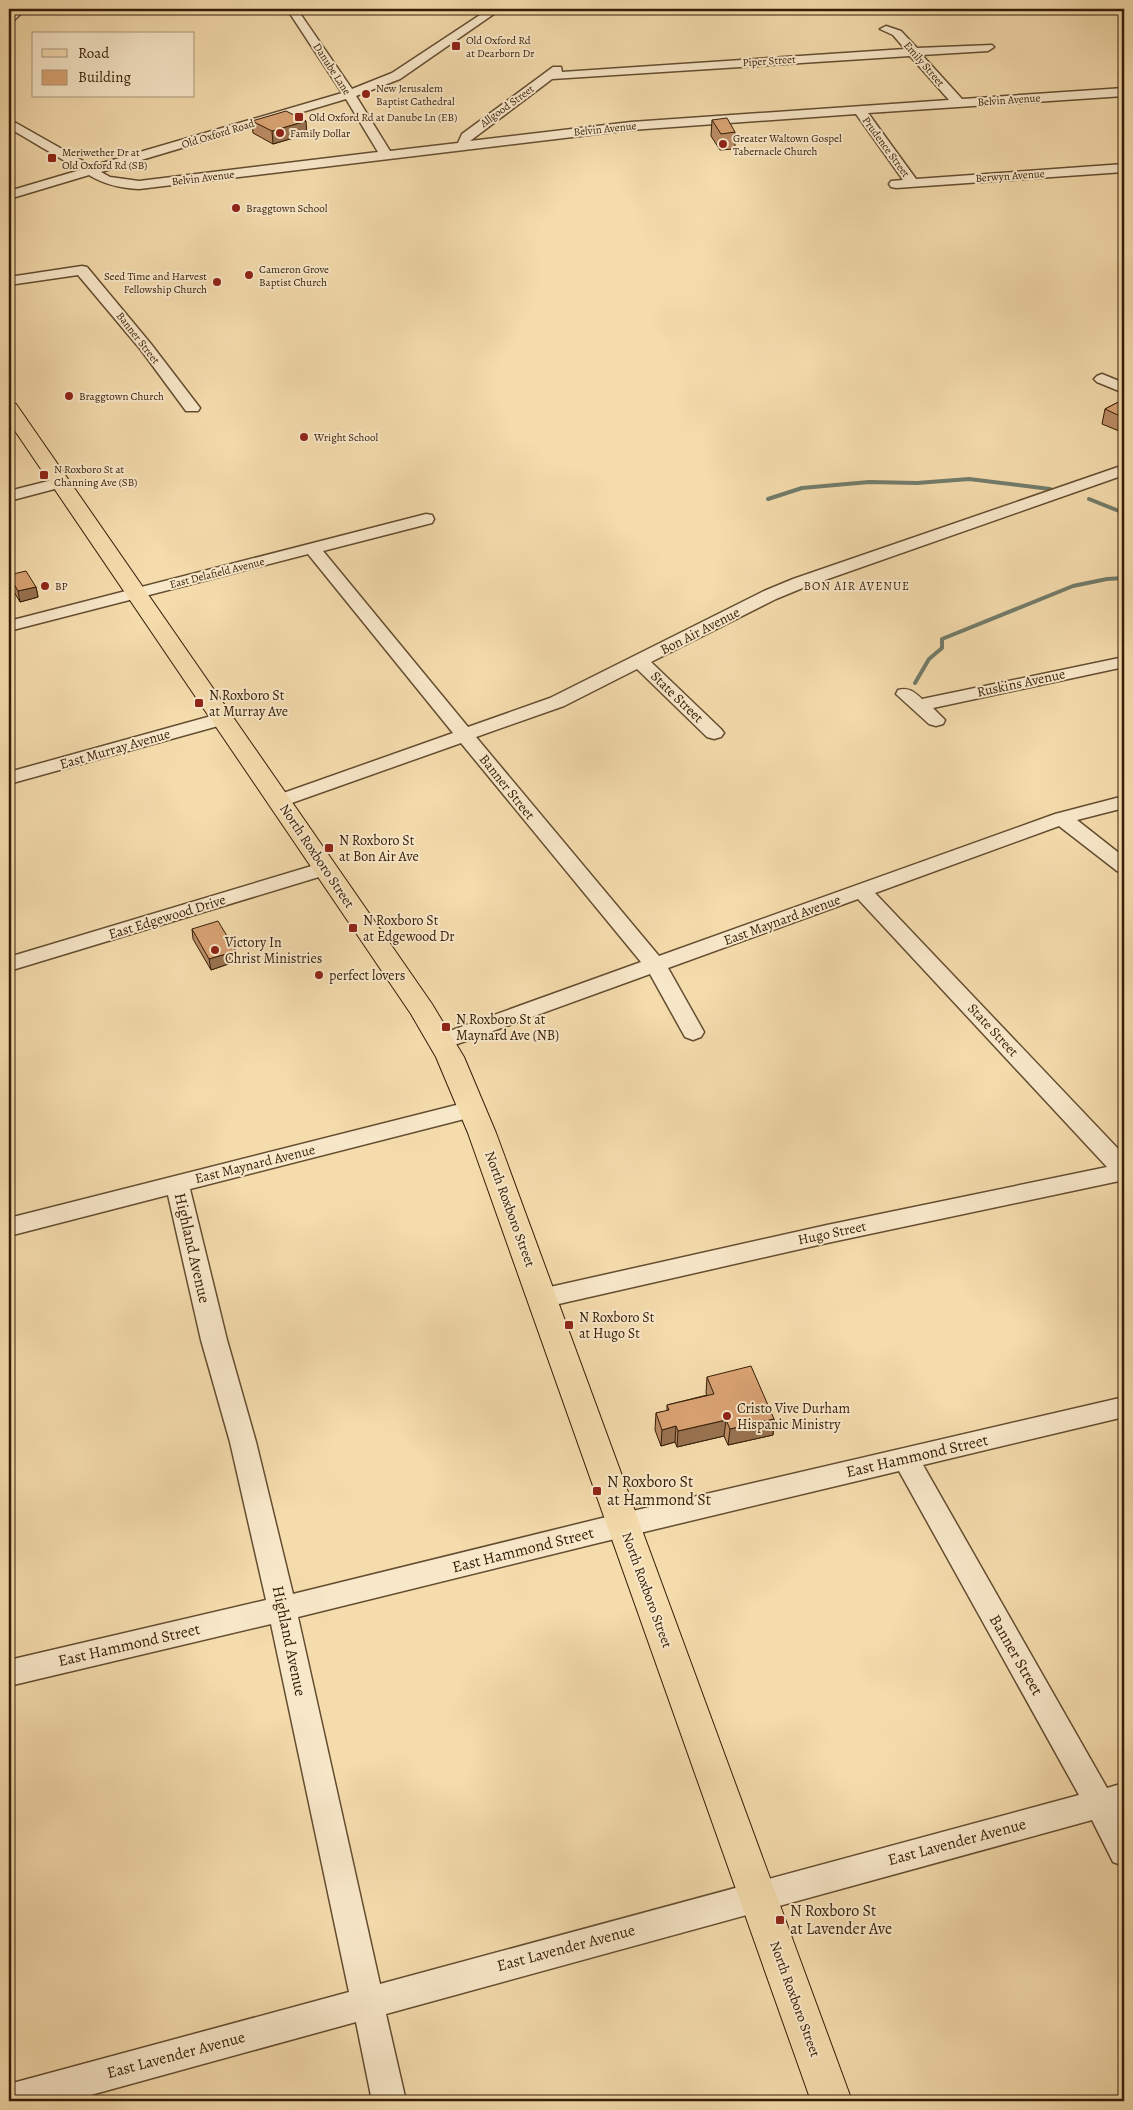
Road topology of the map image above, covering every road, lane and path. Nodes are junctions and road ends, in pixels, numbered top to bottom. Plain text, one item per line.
1 (20, 9) edge
2 (292, 9) edge
3 (496, 9) edge
4 (9, 19) edge
5 (886, 28) dead end
6 (988, 47) dead end
7 (914, 53) junction
8 (553, 73) joint
9 (1124, 92) edge
10 (349, 95) junction
11 (958, 104) junction
12 (859, 110) junction
13 (9, 123) edge
14 (466, 146) junction
15 (387, 156) junction
16 (1124, 168) edge
17 (91, 171) junction
18 (912, 183) junction
19 (896, 184) dead end
20 (9, 195) edge
21 (9, 281) edge
22 (1102, 379) dead end
23 (1124, 388) edge
24 (9, 408) edge
25 (192, 408) dead end
26 (1124, 470) edge
27 (60, 483) junction
28 (9, 496) edge
29 (426, 519) dead end
30 (312, 548) junction
31 (136, 594) junction
32 (9, 626) edge
33 (640, 661) junction
34 (1124, 662) edge
35 (222, 719) junction
36 (936, 720) dead end
37 (714, 733) dead end
38 (464, 735) junction
39 (9, 778) edge
40 (279, 801) junction
41 (1124, 802) edge
42 (1062, 818) junction
43 (1124, 867) edge
44 (325, 868) junction
45 (862, 891) junction
46 (9, 964) edge
47 (656, 966) junction
48 (692, 1032) dead end
49 (441, 1042) junction
50 (472, 1109) junction
51 (1124, 1171) edge
52 (177, 1184) junction
53 (9, 1227) edge
54 (541, 1298) junction
55 (1124, 1407) edge
56 (906, 1459) junction
57 (623, 1525) junction
58 (282, 1609) junction
59 (9, 1673) edge
60 (1112, 1800) edge
61 (1124, 1852) edge
62 (758, 1897) junction
63 (368, 2003) junction
64 (9, 2101) edge
65 (389, 2101) edge
66 (832, 2101) edge

1 - 4 street
2 - 10 street, Danube Lane
3 - 10 street, Old Oxford Road
5 - 7 street, Emily Street
6 - 7 street, Piper Street
7 - 8 street, Piper Street
7 - 11 street, Emily Street
8 - 14 street, Allgood Street
9 - 11 street, Belvin Avenue
10 - 15 street, Danube Lane
10 - 17 street, Old Oxford Road
11 - 12 street, Belvin Avenue
12 - 14 street, Belvin Avenue
12 - 18 street, Prudence Street
13 - 17 street, Belvin Avenue
14 - 15 street, Belvin Avenue
15 - 17 street, Belvin Avenue
16 - 18 street, Berwyn Avenue
17 - 20 street, Old Oxford Road
18 - 19 street, Berwyn Avenue
21 - 25 street, Banner Street
22 - 23 street
24 - 27 main road, North Roxboro Street
26 - 33 street, Bon Air Avenue
27 - 28 street
27 - 31 main road, North Roxboro Street
29 - 30 street, East Delafield Avenue
30 - 31 street, East Delafield Avenue
30 - 38 street, Banner Street
31 - 32 street, East Delafield Avenue
31 - 35 main road, North Roxboro Street
33 - 37 street, State Street
33 - 38 street, Bon Air Avenue
34 - 36 street, Ruskins Avenue
35 - 39 street, East Murray Avenue
35 - 40 main road, North Roxboro Street
38 - 40 street, Bon Air Avenue
38 - 47 street, Banner Street
40 - 44 main road, North Roxboro Street
41 - 42 street, East Maynard Avenue
42 - 43 street
42 - 45 street, East Maynard Avenue
44 - 46 street, East Edgewood Drive
44 - 49 main road, North Roxboro Street
45 - 47 street, East Maynard Avenue
45 - 51 street, State Street
47 - 48 street, Banner Street
47 - 49 street, East Maynard Avenue
49 - 50 main road, North Roxboro Street
50 - 52 street, East Maynard Avenue
50 - 54 main road, North Roxboro Street
51 - 54 street, Hugo Street
52 - 53 street, East Maynard Avenue
52 - 58 street, Highland Avenue
54 - 57 main road, North Roxboro Street
55 - 56 street, East Hammond Street
56 - 57 street, East Hammond Street
56 - 60 street, Banner Street
57 - 58 street, East Hammond Street
57 - 62 main road, North Roxboro Street
58 - 59 street, East Hammond Street
58 - 63 street, Highland Avenue
60 - 61 street, Banner Street
60 - 62 street, East Lavender Avenue
62 - 63 street, East Lavender Avenue
62 - 66 main road, North Roxboro Street
63 - 64 street, East Lavender Avenue
63 - 65 street, Highland Avenue

